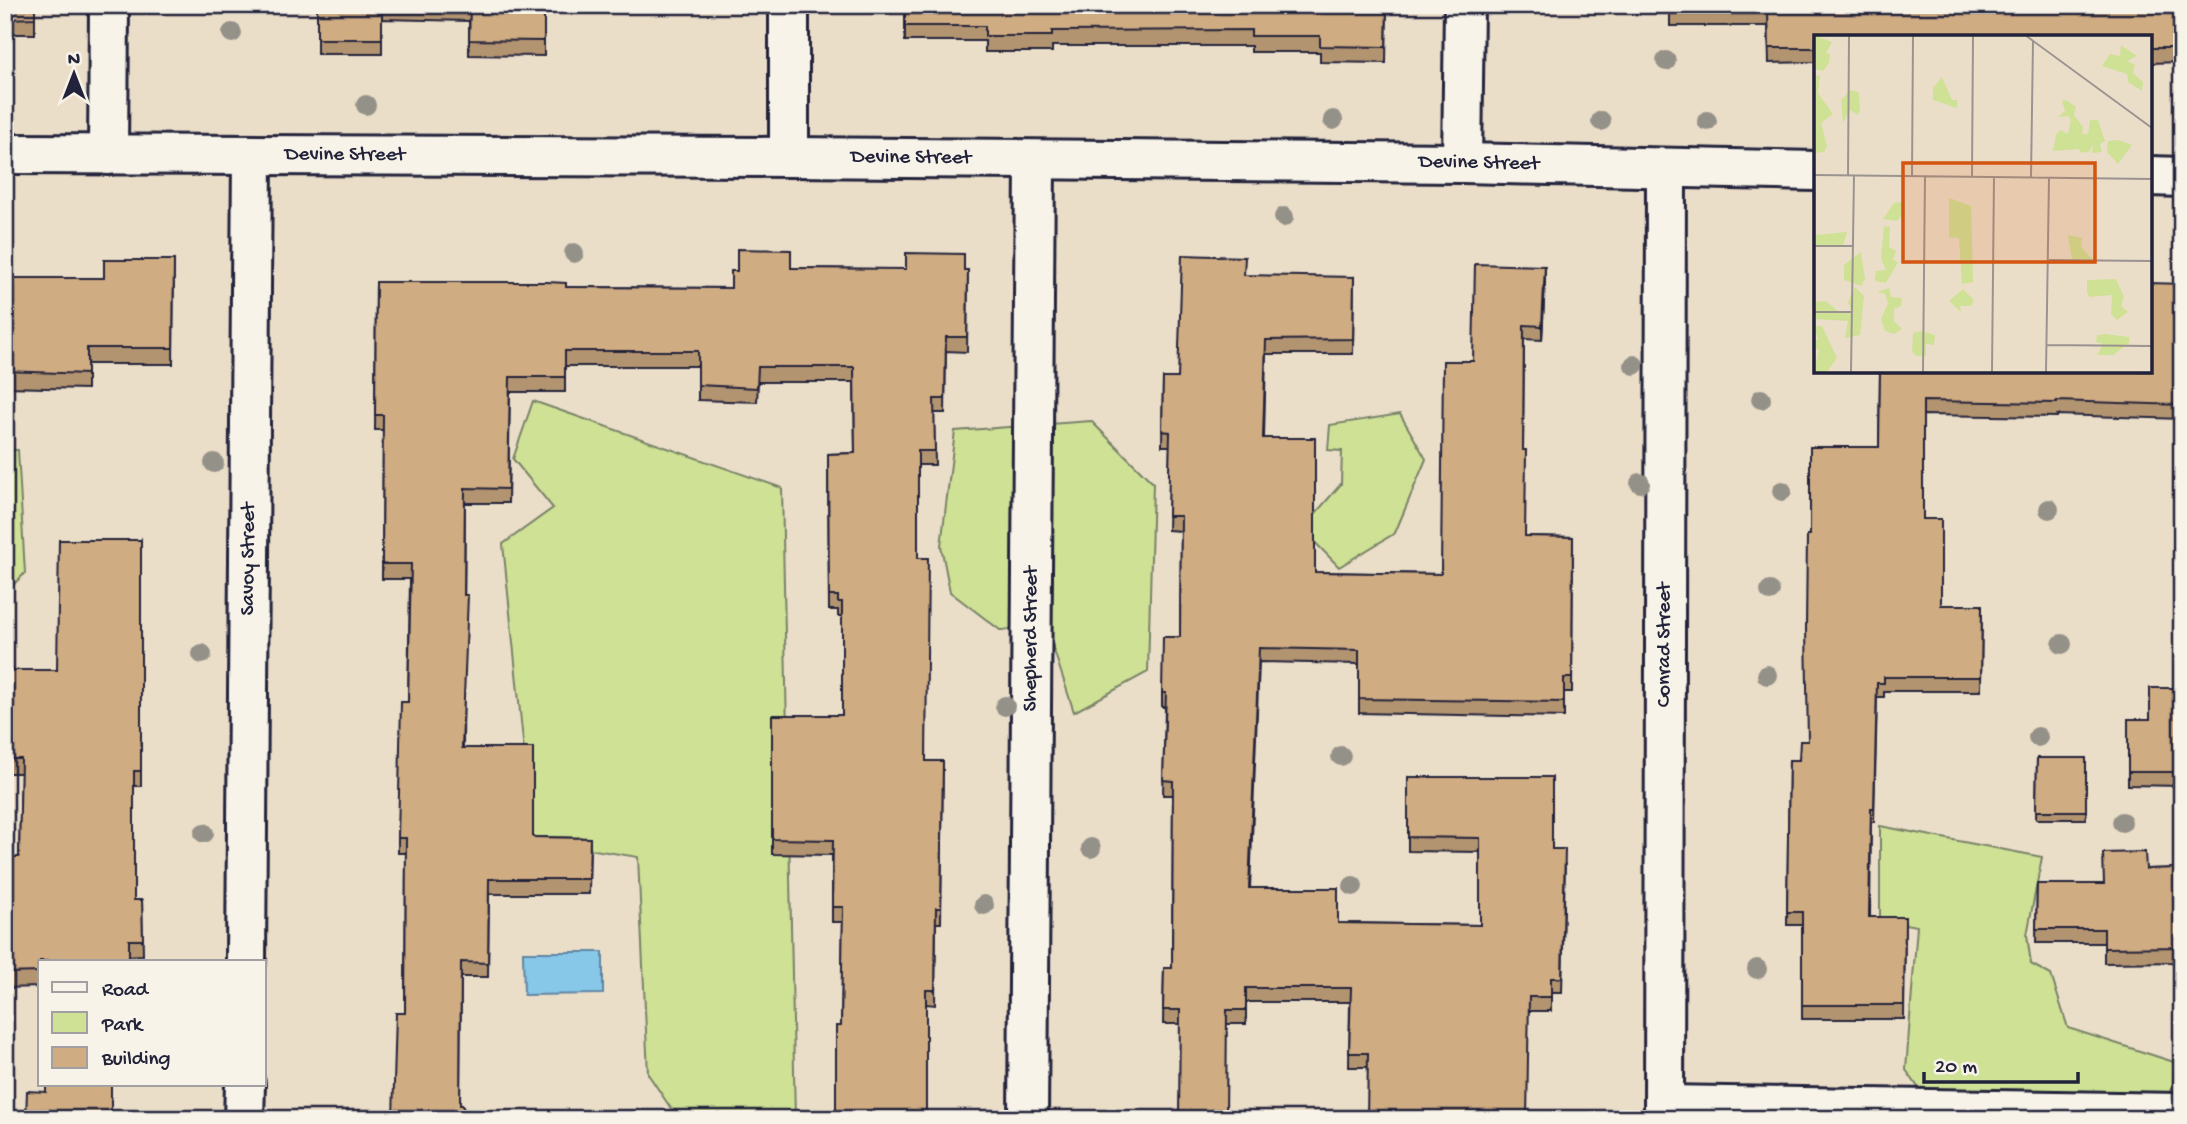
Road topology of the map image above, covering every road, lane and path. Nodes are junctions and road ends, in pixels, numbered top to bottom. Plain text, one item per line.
1 (109, 5) edge
2 (789, 5) edge
3 (1464, 5) edge
4 (5, 154) edge
5 (108, 155) junction
6 (252, 155) junction
7 (789, 157) junction
8 (1035, 161) junction
9 (1462, 163) junction
10 (1667, 169) junction
11 (1814, 171) edge
12 (2152, 176) edge
13 (2182, 177) edge
14 (246, 960) edge
15 (245, 1086) edge
16 (1664, 1112) edge
17 (2182, 1113) edge
18 (244, 1119) edge
19 (1028, 1119) edge

1 - 5 street
2 - 7 street
3 - 9 street
4 - 5 street, Devine Street
5 - 6 street, Devine Street
6 - 7 street, Devine Street
6 - 14 street, Savoy Street
7 - 8 street, Devine Street
8 - 9 street, Devine Street
8 - 19 street, Shepherd Street
9 - 10 street, Devine Street
10 - 11 street, Devine Street
10 - 16 street, Conrad Street
12 - 13 street
15 - 18 street
16 - 17 street

